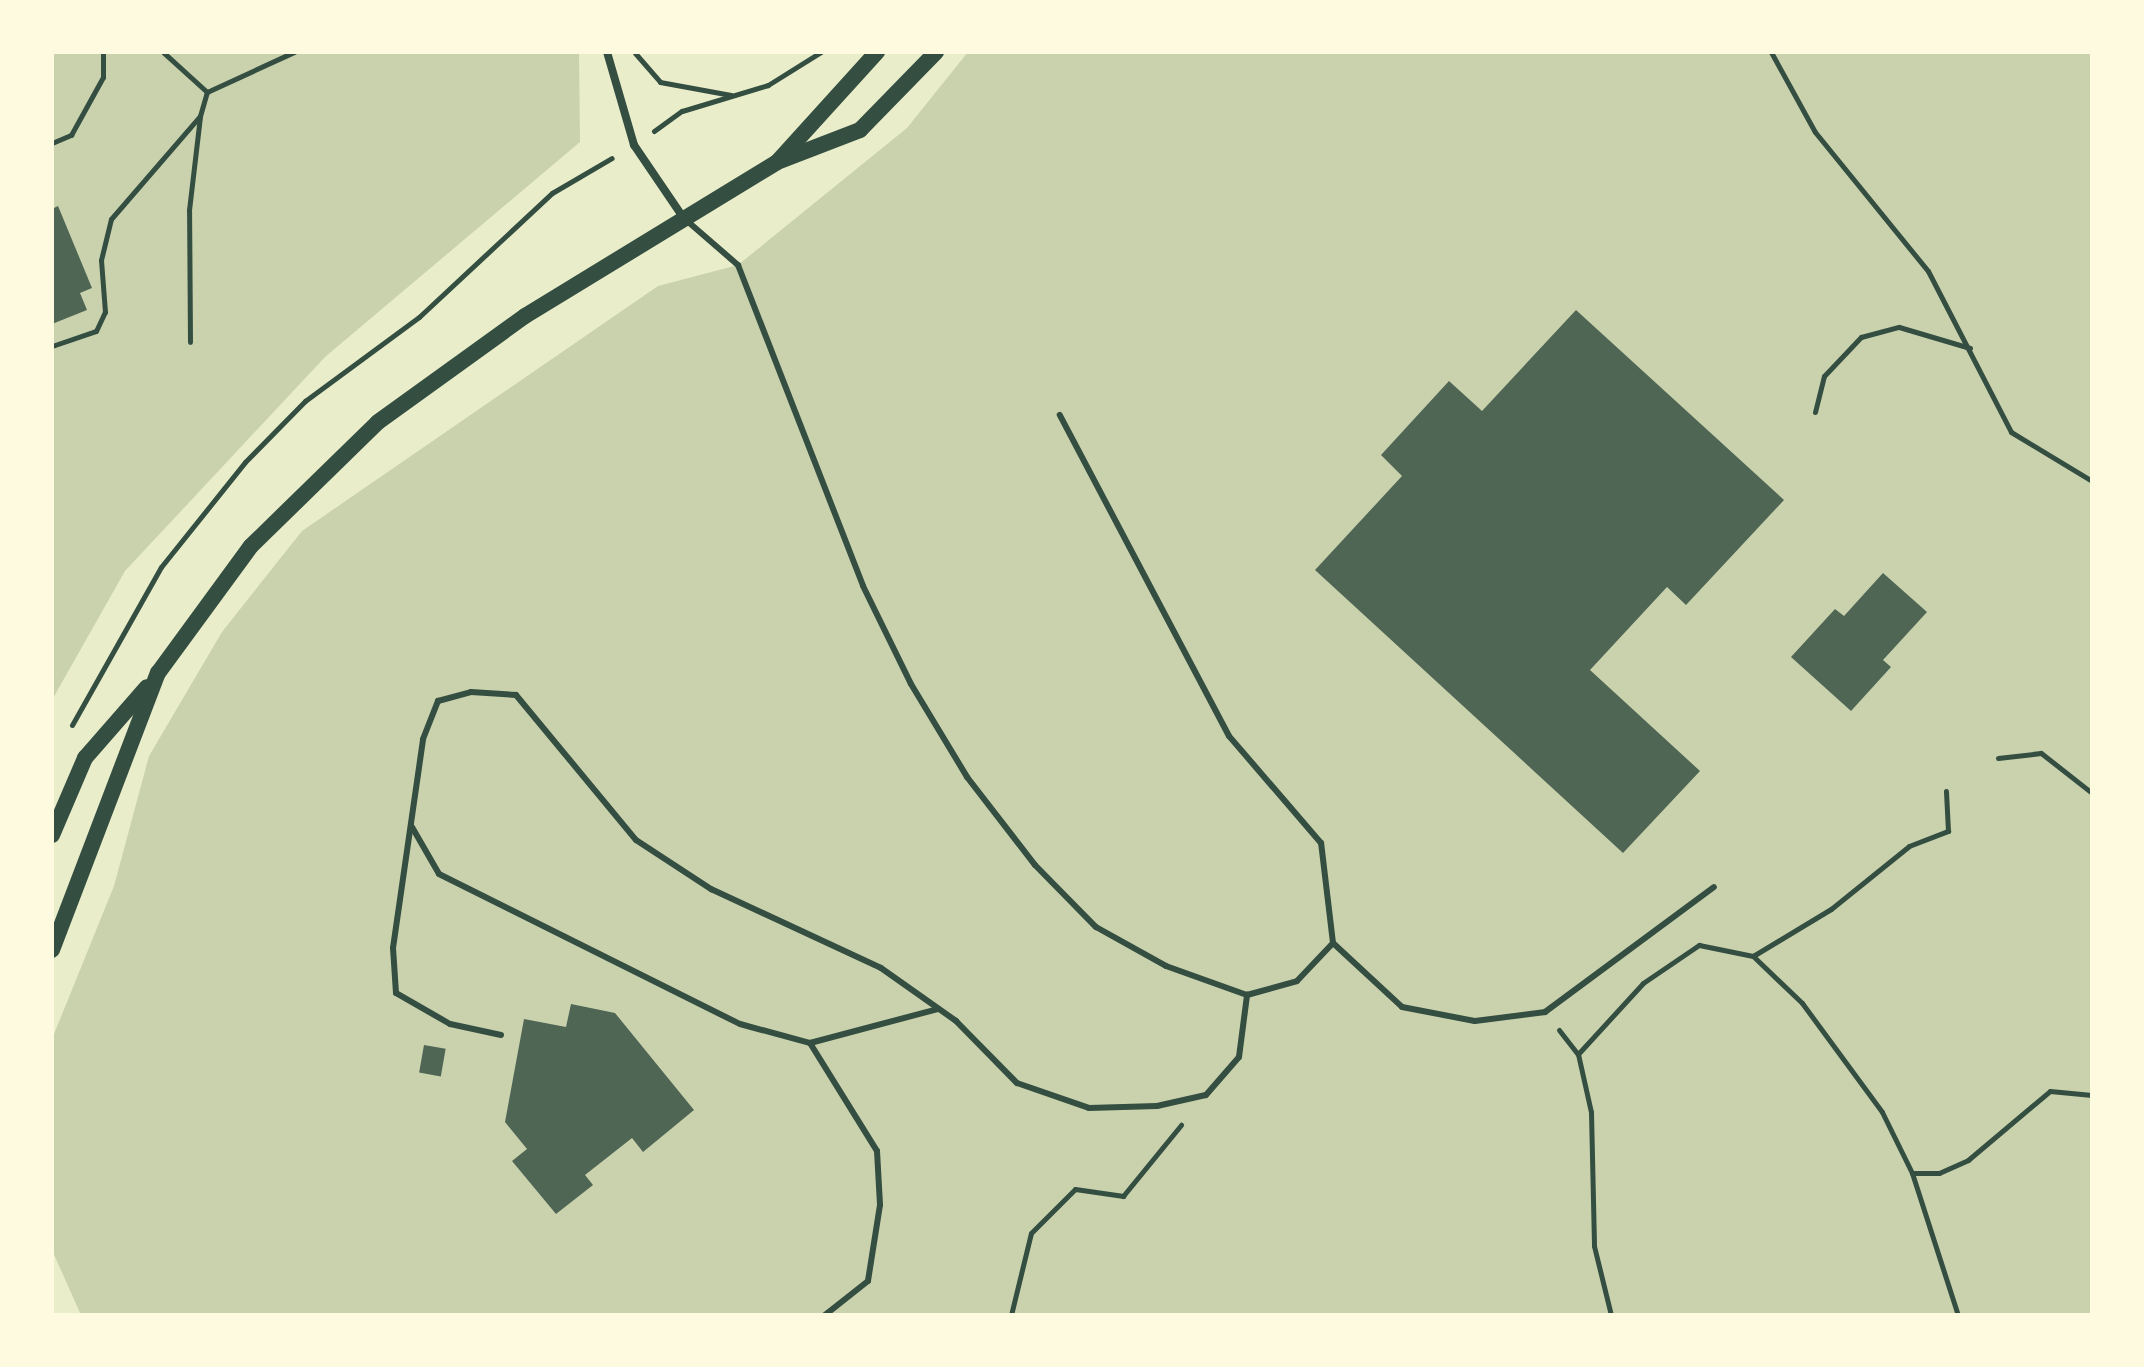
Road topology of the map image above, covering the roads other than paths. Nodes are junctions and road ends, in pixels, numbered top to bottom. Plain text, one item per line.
1 (607, 52) edge
2 (877, 52) edge
3 (936, 52) edge
4 (777, 162) junction
5 (683, 217) junction
6 (1060, 415) dead end
7 (158, 673) junction
8 (412, 827) junction
9 (52, 835) edge
10 (1714, 887) dead end
11 (1333, 943) junction
12 (52, 950) edge
13 (1247, 995) junction
14 (938, 1009) junction
15 (501, 1035) dead end
16 (810, 1043) junction
17 (825, 1315) edge

1 - 5 street
2 - 4 main road
3 - 4 main road
4 - 5 main road
5 - 7 main road
5 - 13 lane
6 - 11 lane
7 - 9 main road
7 - 12 main road
8 - 14 lane
8 - 15 lane
8 - 16 lane
10 - 11 lane
11 - 13 lane
13 - 14 lane
14 - 16 lane
16 - 17 lane

